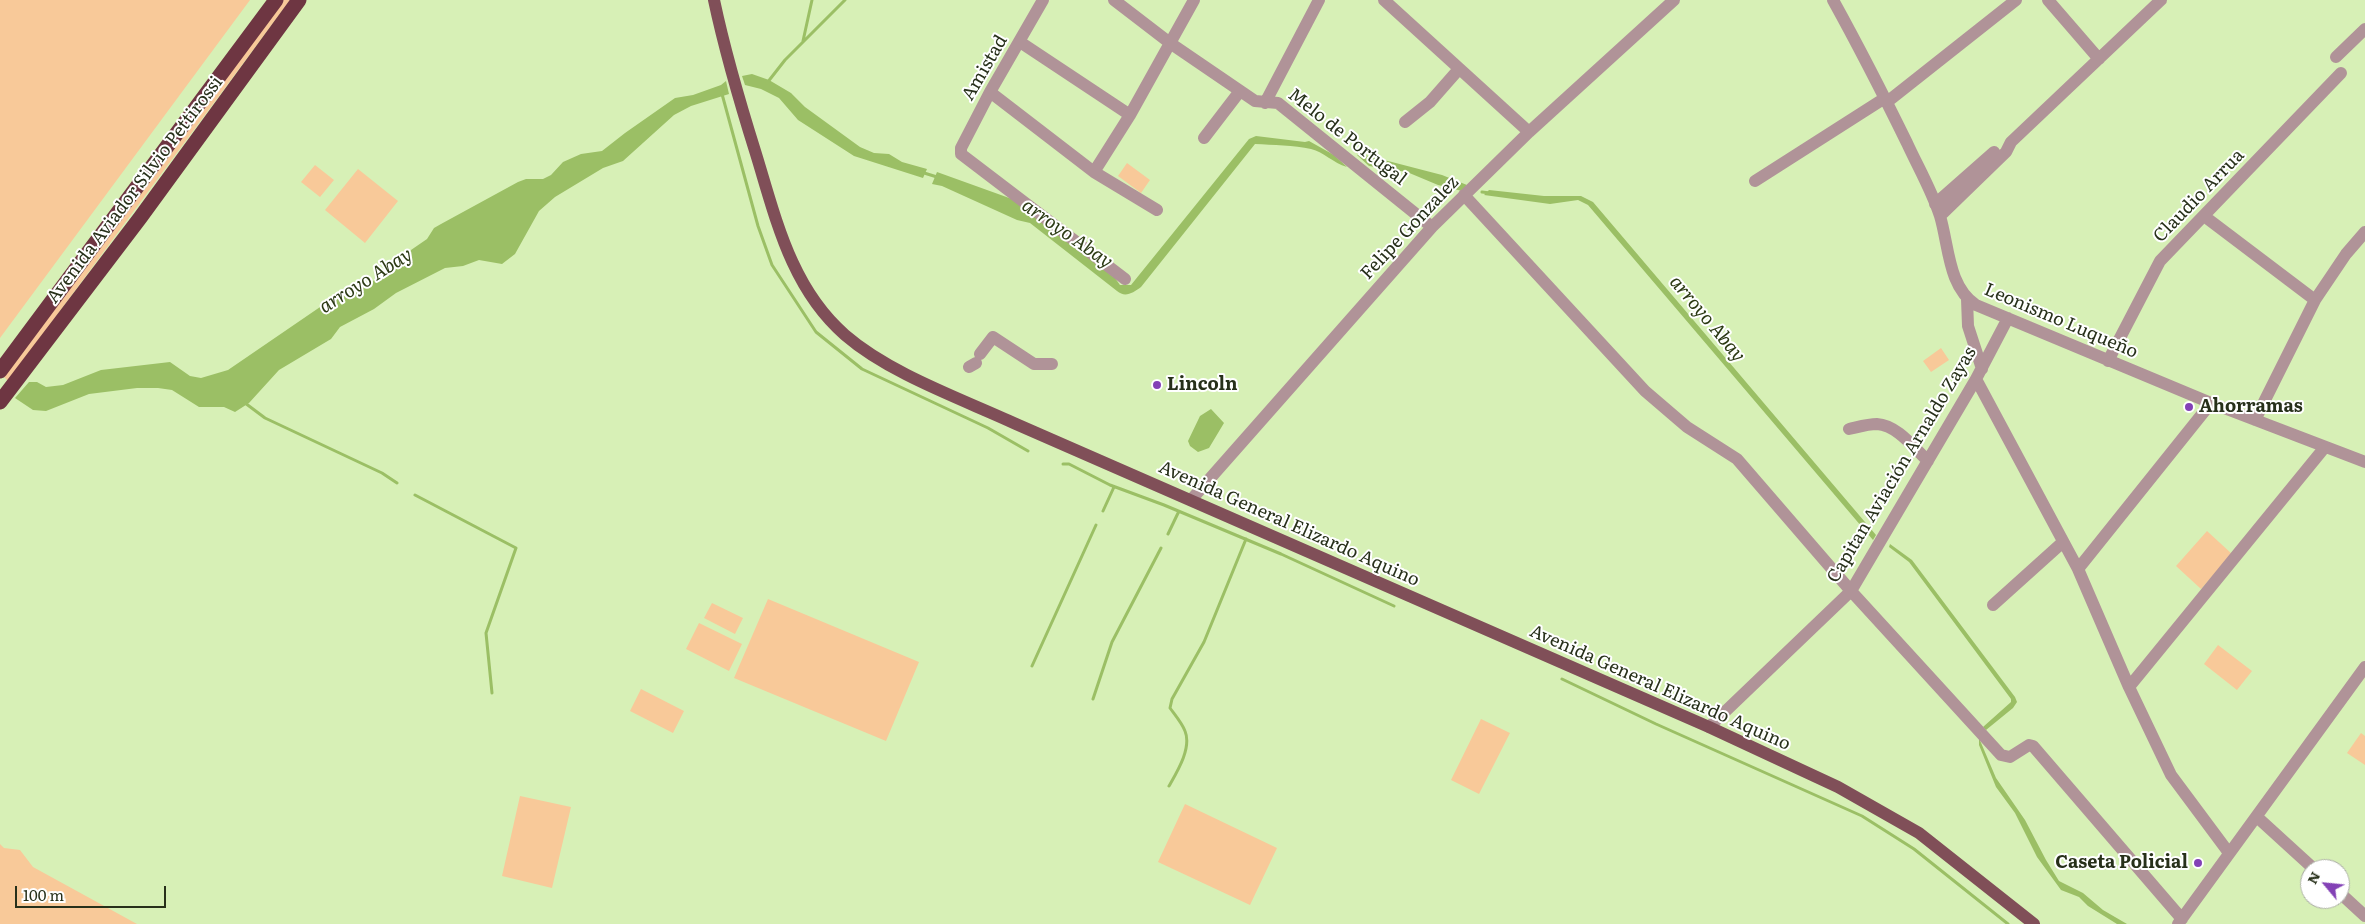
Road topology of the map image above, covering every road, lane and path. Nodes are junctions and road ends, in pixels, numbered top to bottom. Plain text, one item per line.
1 (276, 0) edge
2 (299, 0) edge
3 (714, 0) edge
4 (1043, 0) edge
5 (1114, 0) edge
6 (1194, 0) edge
7 (1319, 0) edge
8 (1384, 0) edge
9 (1674, 0) edge
10 (1833, 0) edge
11 (2016, 0) edge
12 (2161, 0) edge
13 (2055, 2) edge
14 (2365, 29) edge
15 (1020, 42) junction
16 (1170, 43) junction
17 (2336, 57) dead end
18 (2099, 58) junction
19 (1459, 69) junction
20 (2341, 73) dead end
21 (1240, 91) junction
22 (990, 92) junction
23 (1886, 100) junction
24 (1265, 103) junction
25 (1130, 115) junction
26 (1405, 122) dead end
27 (1529, 132) junction
28 (1204, 138) dead end
29 (2011, 142) junction
30 (1094, 172) junction
31 (1755, 181) dead end
32 (1464, 195) junction
33 (1935, 204) junction
34 (1157, 210) dead end
35 (1940, 216) junction
36 (2204, 216) junction
37 (1432, 227) junction
38 (2365, 232) edge
39 (1125, 279) dead end
40 (1967, 299) junction
41 (2315, 300) junction
42 (2008, 318) junction
43 (978, 356) dead end
44 (2108, 361) junction
45 (1052, 364) dead end
46 (1, 369) edge
47 (1979, 374) junction
48 (0, 402) edge
49 (2211, 403) junction
50 (2255, 420) junction
51 (1849, 429) dead end
52 (2325, 447) junction
53 (1928, 461) junction
54 (2365, 462) edge
55 (1191, 500) junction
56 (2063, 542) junction
57 (2078, 569) junction
58 (1851, 591) junction
59 (1993, 605) dead end
60 (2365, 666) edge
61 (2129, 687) junction
62 (1709, 727) junction
63 (2257, 817) junction
64 (2229, 853) junction
65 (2303, 859) edge
66 (2350, 902) edge
67 (2365, 916) edge
68 (2180, 922) edge
69 (2034, 924) edge

1 - 46 highway, Avenida Aviador Silvio Pettirossi
2 - 48 highway, Avenida Aviador Silvio Pettirossi
3 - 55 main road, Avenida General Elizardo Aquino
4 - 15 street, Amistad
5 - 16 street, Melo de Portugal
6 - 16 street
7 - 24 street
8 - 19 street
9 - 27 street, Felipe Gonzalez
10 - 23 street, Leonismo Luqueño
11 - 23 street
12 - 18 street
13 - 18 street
14 - 17 street
15 - 22 street, Amistad
15 - 25 street
16 - 21 street, Melo de Portugal
16 - 25 street
18 - 29 street
19 - 26 street
19 - 27 street
20 - 36 street, Claudio Arrua
21 - 24 street, Melo de Portugal
21 - 28 street
22 - 30 street
22 - 39 street, Amistad
23 - 31 street
23 - 33 street, Leonismo Luqueño
24 - 37 street, Melo de Portugal
25 - 30 street
27 - 32 street, Felipe Gonzalez
29 - 33 street
29 - 35 street
30 - 34 street
32 - 37 street, Felipe Gonzalez
32 - 58 street
33 - 35 street, Leonismo Luqueño
35 - 40 street, Leonismo Luqueño
36 - 41 street
36 - 44 street, Claudio Arrua
37 - 55 street, Felipe Gonzalez
38 - 41 street
40 - 42 street, Leonismo Luqueño
40 - 47 street
41 - 50 street
42 - 44 street, Leonismo Luqueño
42 - 47 street, Capitan Aviación Arnaldo Zayas
43 - 45 street
44 - 49 street, Leonismo Luqueño
47 - 53 street, Capitan Aviación Arnaldo Zayas
47 - 56 street
49 - 50 street, Leonismo Luqueño
49 - 57 street
50 - 52 street, Leonismo Luqueño
51 - 53 street
52 - 54 street, Leonismo Luqueño
52 - 61 street
53 - 58 street, Capitan Aviación Arnaldo Zayas
55 - 62 main road, Avenida General Elizardo Aquino
56 - 57 street
56 - 59 street
57 - 61 street
58 - 62 street, Capitan Aviación Arnaldo Zayas
58 - 68 street
60 - 63 street
61 - 64 street
62 - 69 main road, Avenida General Elizardo Aquino
63 - 64 street
63 - 65 street
64 - 68 street
66 - 67 street

